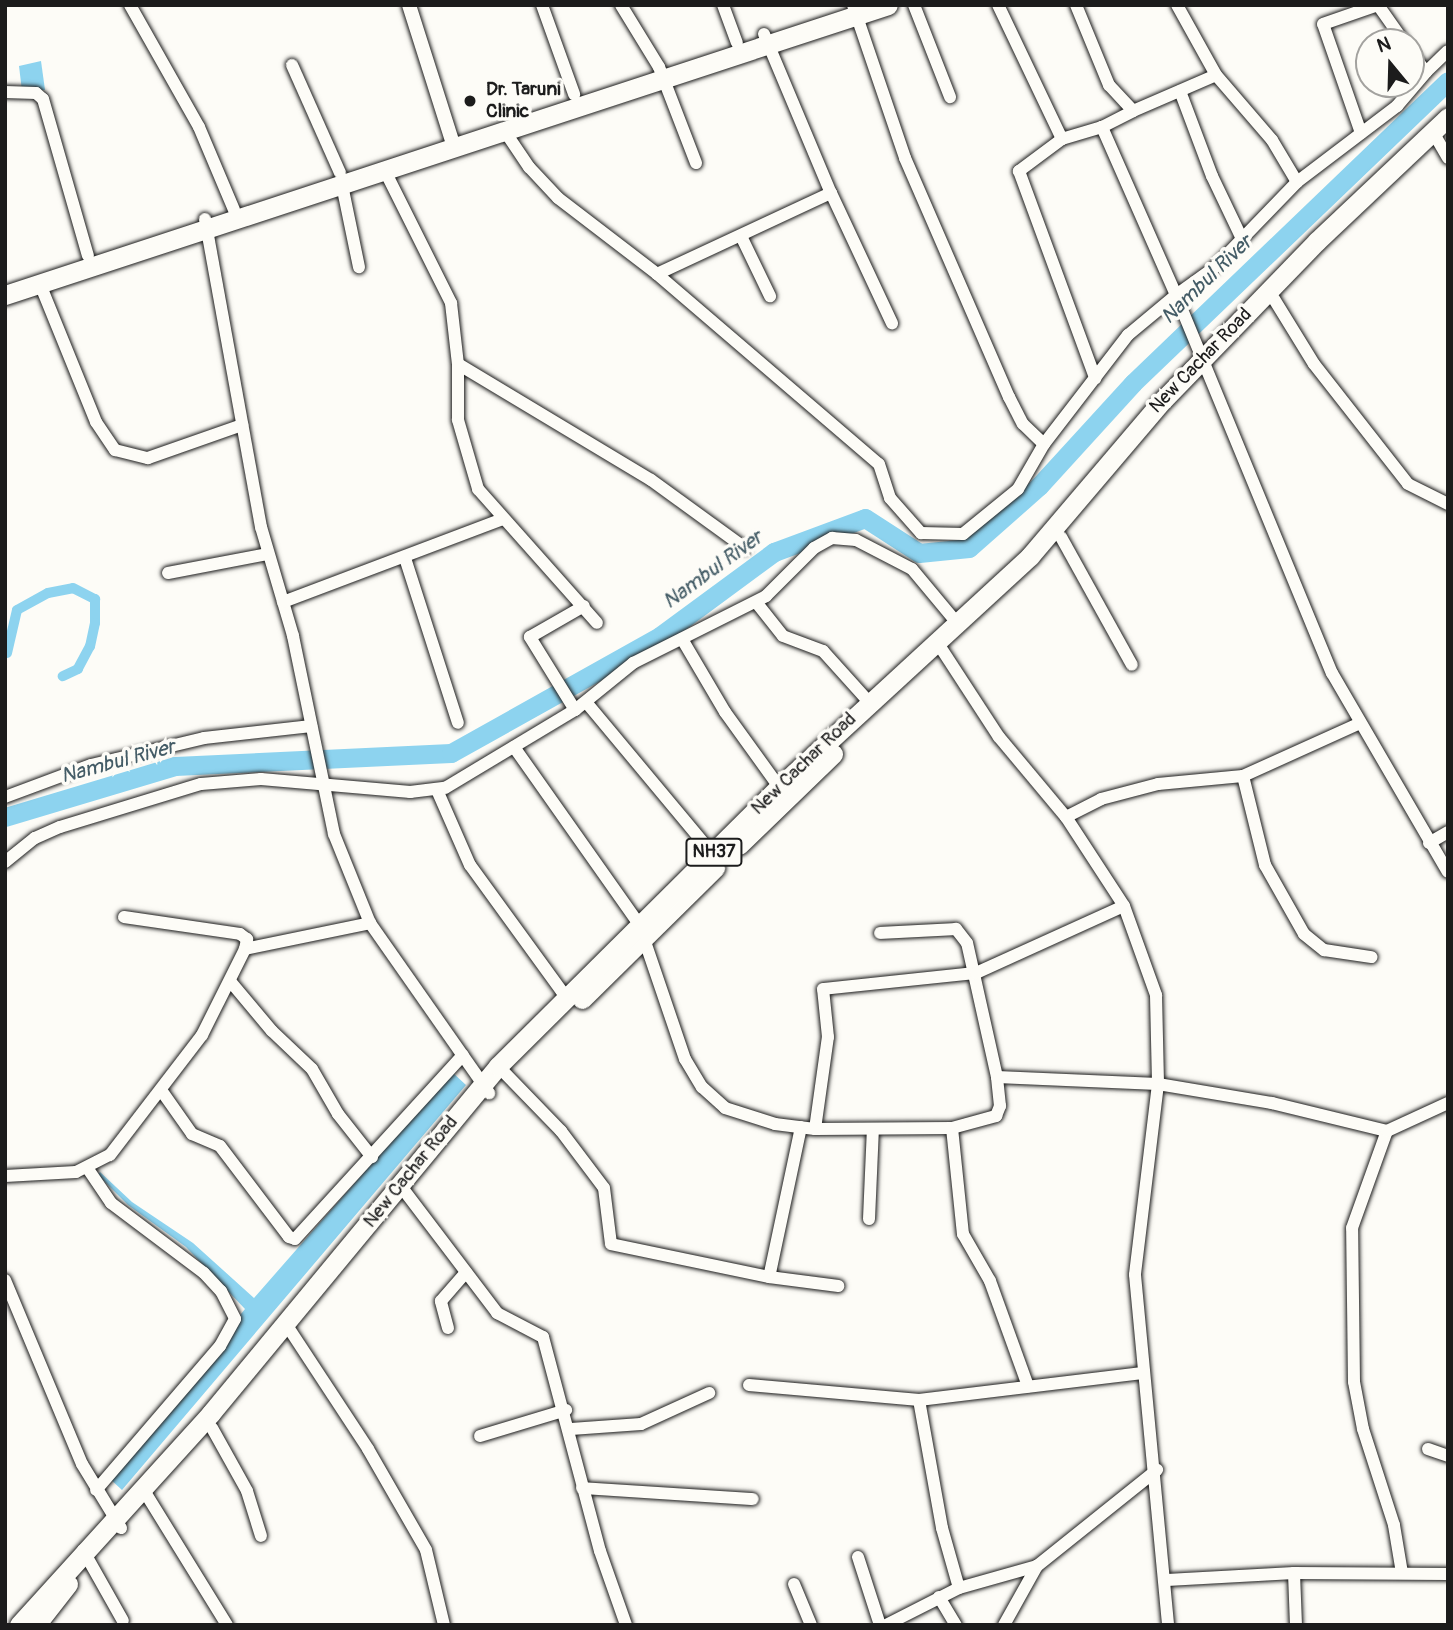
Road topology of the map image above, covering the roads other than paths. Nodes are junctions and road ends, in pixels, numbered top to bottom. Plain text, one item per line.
1 (130, 5) edge
2 (410, 5) edge
3 (542, 5) edge
4 (621, 5) edge
5 (723, 5) edge
6 (888, 5) edge
7 (914, 5) edge
8 (998, 5) edge
9 (1076, 5) edge
10 (1177, 5) edge
11 (1378, 5) edge
12 (854, 9) edge
13 (1394, 28) edge
14 (766, 39) junction
15 (737, 43) junction
16 (1448, 51) edge
17 (292, 65) dead end
18 (661, 72) junction
19 (1426, 72) joint
20 (1216, 75) junction
21 (1180, 91) junction
22 (5, 92) edge
23 (574, 94) junction
24 (950, 97) dead end
25 (1133, 111) junction
26 (1448, 117) edge
27 (1102, 127) junction
28 (504, 130) junction
29 (1361, 133) junction
30 (1062, 139) junction
31 (452, 141) junction
32 (1442, 141) edge
33 (696, 163) dead end
34 (385, 171) junction
35 (341, 179) junction
36 (1297, 182) junction
37 (831, 193) junction
38 (234, 210) junction
39 (206, 225) junction
40 (741, 236) junction
41 (1242, 239) junction
42 (88, 256) junction
43 (359, 267) dead end
44 (657, 274) junction
45 (5, 284) edge
46 (40, 284) junction
47 (5, 295) edge
48 (1176, 295) junction
49 (770, 296) dead end
50 (1274, 299) junction
51 (891, 323) dead end
52 (1206, 363) junction
53 (458, 364) junction
54 (1095, 378) junction
55 (242, 425) junction
56 (1044, 444) junction
57 (1448, 504) edge
58 (503, 519) junction
59 (1061, 537) junction
60 (745, 548) dead end
61 (268, 554) junction
62 (405, 558) junction
63 (168, 573) dead end
64 (283, 602) junction
65 (756, 602) junction
66 (584, 606) junction
67 (597, 623) dead end
68 (957, 623) junction
69 (682, 639) junction
70 (940, 647) junction
71 (1132, 665) dead end
72 (586, 702) junction
73 (869, 702) junction
74 (573, 708) junction
75 (458, 723) dead end
76 (1358, 724) junction
77 (311, 726) junction
78 (514, 747) junction
79 (804, 773) junction
80 (1243, 776) junction
81 (321, 778) junction
82 (779, 787) junction
83 (437, 790) junction
84 (5, 797) edge
85 (1066, 817) junction
86 (1448, 832) edge
87 (1429, 843) junction
88 (716, 858) junction
89 (5, 862) edge
90 (1448, 872) edge
91 (1124, 906) junction
92 (124, 917) dead end
93 (370, 923) junction
94 (642, 932) junction
95 (880, 933) dead end
96 (245, 949) junction
97 (1371, 957) dead end
98 (976, 973) junction
99 (230, 981) junction
100 (566, 997) junction
101 (463, 1055) junction
102 (502, 1070) junction
103 (997, 1077) junction
104 (1158, 1084) junction
105 (486, 1088) junction
106 (161, 1090) junction
107 (1448, 1103) edge
108 (801, 1127) junction
109 (952, 1128) junction
110 (815, 1129) junction
111 (873, 1129) junction
112 (1387, 1131) junction
113 (372, 1157) junction
114 (88, 1169) junction
115 (5, 1176) edge
116 (403, 1190) junction
117 (869, 1219) dead end
118 (466, 1272) junction
119 (769, 1277) junction
120 (5, 1280) edge
121 (838, 1286) dead end
122 (448, 1328) dead end
123 (289, 1329) junction
124 (1142, 1373) junction
125 (749, 1385) dead end
126 (1028, 1385) junction
127 (709, 1393) dead end
128 (919, 1400) junction
129 (566, 1410) junction
130 (212, 1428) junction
131 (570, 1429) junction
132 (480, 1436) dead end
133 (1428, 1449) dead end
134 (1448, 1455) edge
135 (1157, 1470) junction
136 (582, 1488) junction
137 (96, 1490) junction
138 (146, 1494) junction
139 (752, 1499) dead end
140 (118, 1523) junction
141 (261, 1536) dead end
142 (85, 1555) junction
143 (858, 1557) dead end
144 (1037, 1566) junction
145 (1294, 1573) junction
146 (1402, 1573) junction
147 (1448, 1574) edge
148 (1167, 1580) junction
149 (794, 1584) dead end
150 (959, 1588) junction
151 (939, 1597) junction
152 (123, 1621) dead end
153 (19, 1625) edge
154 (36, 1625) edge
155 (226, 1625) edge
156 (444, 1625) edge
157 (626, 1625) edge
158 (811, 1625) edge
159 (880, 1625) edge
160 (886, 1625) edge
161 (956, 1625) edge
162 (1004, 1625) edge
163 (1168, 1625) edge
164 (1296, 1625) edge

1 - 38 street
2 - 31 street
3 - 23 street
4 - 18 street
5 - 15 street
6 - 12 main road
7 - 24 street
8 - 30 street
9 - 25 street
10 - 20 street
11 - 13 street
11 - 29 street
12 - 14 main road
12 - 56 street
14 - 15 main road
14 - 18 main road
14 - 37 street
15 - 18 main road
16 - 19 street
17 - 35 street
18 - 23 main road
18 - 28 main road
18 - 33 street
19 - 29 street
20 - 21 street
20 - 36 street
21 - 25 street
21 - 41 street
22 - 42 street
23 - 31 main road
25 - 27 street
26 - 32 main road, New Cachar Road / NH37
27 - 30 street
27 - 48 street
28 - 31 main road
28 - 44 street
29 - 36 street
30 - 54 street
31 - 34 main road
31 - 35 main road
32 - 50 main road, New Cachar Road / NH37
32 - 52 main road, New Cachar Road / NH37
34 - 35 main road
34 - 53 street
35 - 38 main road
35 - 39 main road
35 - 43 street
36 - 41 street
37 - 40 street
37 - 51 street
38 - 39 main road
39 - 42 main road
39 - 46 main road
39 - 55 street
40 - 44 street
40 - 49 street
41 - 48 street
42 - 45 main road
44 - 56 street
46 - 47 main road
46 - 55 street
48 - 52 street
48 - 54 street
50 - 52 main road, New Cachar Road / NH37
50 - 57 street
52 - 59 main road, New Cachar Road / NH37
52 - 68 main road, New Cachar Road / NH37
52 - 76 street
53 - 58 street
53 - 60 street
54 - 56 street
55 - 61 street
58 - 62 street
58 - 66 street
59 - 70 main road, New Cachar Road / NH37
59 - 71 street
61 - 63 street
61 - 64 street
62 - 64 street
62 - 75 street
64 - 77 street
65 - 68 street
65 - 69 street
65 - 73 street
66 - 67 street
66 - 74 street
68 - 70 main road, New Cachar Road / NH37
69 - 72 street
69 - 82 street
70 - 73 main road, New Cachar Road / NH37
70 - 79 main road, New Cachar Road / NH37
70 - 85 street
72 - 74 street
72 - 88 street
73 - 79 main road, New Cachar Road / NH37
74 - 78 street
76 - 80 street
76 - 87 street
77 - 81 street
77 - 84 street
78 - 83 street
78 - 94 street
79 - 82 main road, New Cachar Road / NH37
79 - 88 main road, New Cachar Road / NH37
80 - 85 street
80 - 97 street
81 - 83 street
81 - 89 street
81 - 93 street
82 - 88 main road, New Cachar Road / NH37
83 - 100 street
85 - 91 street
86 - 87 street
87 - 90 street
88 - 94 main road, New Cachar Road / NH37
91 - 98 street
91 - 104 street
92 - 96 street
93 - 96 street
93 - 101 street
94 - 100 main road, New Cachar Road / NH37
94 - 102 main road, New Cachar Road / NH37
94 - 108 street
95 - 98 street
96 - 99 street
98 - 103 street
98 - 110 street
99 - 106 street
99 - 113 street
100 - 102 main road, New Cachar Road / NH37
101 - 105 street
101 - 113 street
102 - 105 main road, New Cachar Road / NH37
102 - 119 street
103 - 104 street
103 - 109 street
104 - 112 street
104 - 124 street
105 - 116 main road, New Cachar Road / NH37
106 - 113 street
106 - 114 street
107 - 112 street
108 - 110 street
108 - 119 street
109 - 111 street
109 - 126 street
110 - 111 street
111 - 117 street
112 - 146 street
114 - 115 street
114 - 137 street
116 - 118 street
116 - 123 main road, New Cachar Road / NH37
118 - 122 street
118 - 129 street
119 - 121 street
120 - 137 street
123 - 130 main road, New Cachar Road / NH37
123 - 138 main road, New Cachar Road / NH37
123 - 156 street
124 - 126 street
124 - 135 street
125 - 128 street
126 - 128 street
127 - 131 street
128 - 150 street
129 - 131 street
129 - 132 street
130 - 138 main road, New Cachar Road / NH37
130 - 141 street
131 - 136 street
133 - 134 street
135 - 144 street
135 - 148 street
136 - 139 street
136 - 157 street
137 - 140 street
138 - 140 main road, New Cachar Road / NH37
138 - 155 street
140 - 142 main road, New Cachar Road / NH37
142 - 152 street
142 - 153 main road, New Cachar Road / NH37
142 - 154 main road, New Cachar Road / NH37
143 - 159 street
144 - 150 street
144 - 162 street
145 - 146 street
145 - 148 street
145 - 164 street
146 - 147 street
148 - 163 street
149 - 158 street
150 - 151 street
151 - 160 street
151 - 161 street

